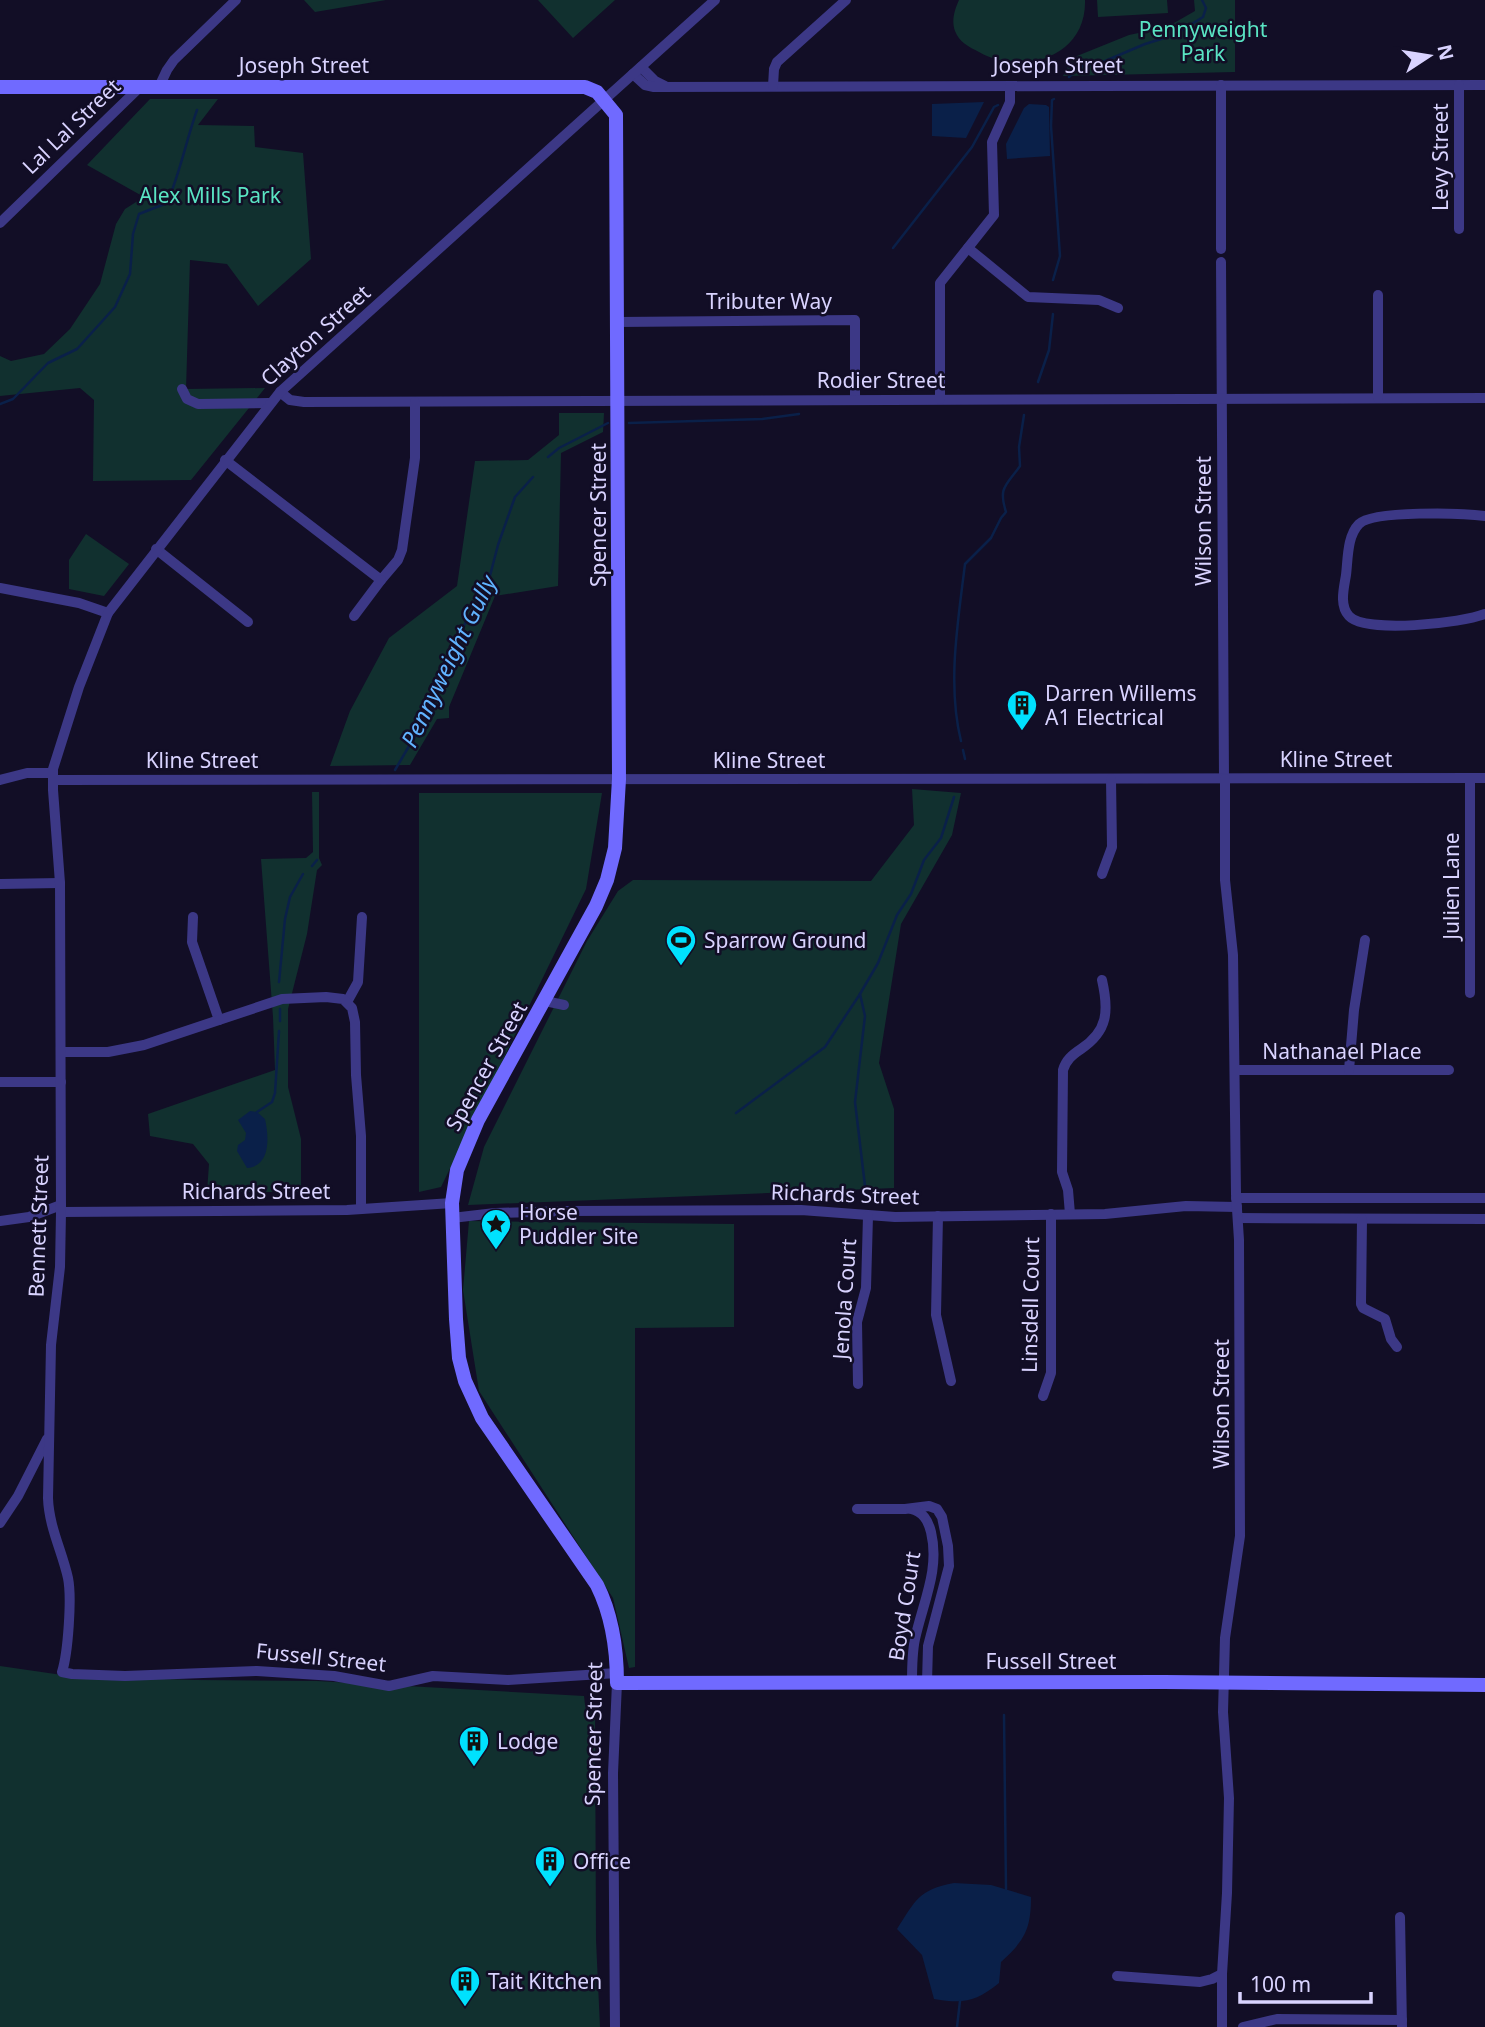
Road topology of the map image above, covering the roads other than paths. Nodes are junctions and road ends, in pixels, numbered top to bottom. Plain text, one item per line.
1 (236, 0) edge
2 (715, 0) edge
3 (846, 0) edge
4 (637, 71) junction
5 (1220, 85) junction
6 (1459, 85) junction
7 (1485, 85) edge
8 (773, 86) junction
9 (1010, 86) junction
10 (0, 87) edge
11 (140, 87) junction
12 (159, 87) junction
13 (605, 99) junction
14 (0, 223) edge
15 (1459, 229) dead end
16 (968, 248) junction
17 (1221, 249) dead end
18 (1221, 262) dead end
19 (1378, 295) dead end
20 (1118, 308) dead end
21 (618, 322) junction
22 (182, 389) dead end
23 (279, 392) junction
24 (1378, 398) junction
25 (1485, 398) edge
26 (940, 399) junction
27 (855, 400) junction
28 (1222, 400) junction
29 (619, 401) junction
30 (415, 402) junction
31 (270, 403) junction
32 (225, 460) junction
33 (1485, 516) edge
34 (156, 549) junction
35 (381, 580) junction
36 (0, 588) edge
37 (108, 613) junction
38 (1485, 614) edge
39 (354, 616) dead end
40 (248, 622) dead end
41 (53, 776) junction
42 (1469, 778) junction
43 (1485, 778) edge
44 (619, 779) junction
45 (1111, 779) junction
46 (1225, 779) junction
47 (0, 780) edge
48 (1102, 874) dead end
49 (60, 883) junction
50 (0, 884) edge
51 (193, 917) dead end
52 (362, 918) dead end
53 (1366, 940) dead end
54 (1102, 980) dead end
55 (1470, 993) dead end
56 (545, 1001) junction
57 (347, 1002) junction
58 (564, 1004) dead end
59 (219, 1020) junction
60 (61, 1052) junction
61 (1235, 1070) junction
62 (1349, 1070) junction
63 (1450, 1070) dead end
64 (0, 1082) edge
65 (61, 1082) junction
66 (1485, 1198) edge
67 (1236, 1202) junction
68 (61, 1209) junction
69 (360, 1209) junction
70 (452, 1210) junction
71 (1051, 1214) junction
72 (1070, 1214) junction
73 (868, 1216) junction
74 (937, 1216) junction
75 (1238, 1219) junction
76 (1362, 1219) junction
77 (1485, 1219) edge
78 (0, 1222) edge
79 (1397, 1347) dead end
80 (951, 1381) dead end
81 (858, 1384) dead end
82 (1043, 1396) dead end
83 (50, 1432) junction
84 (857, 1508) dead end
85 (907, 1509) junction
86 (0, 1523) edge
87 (62, 1672) joint
88 (617, 1678) junction
89 (919, 1682) junction
90 (1223, 1684) junction
91 (1485, 1685) edge
92 (1400, 1917) dead end
93 (1222, 1974) junction
94 (1117, 1976) dead end
95 (1402, 2023) edge
96 (615, 2027) edge
97 (1222, 2027) edge
98 (1243, 2027) edge

1 - 12 street
2 - 4 street, Clayton Street
3 - 8 street
4 - 8 street, Joseph Street
4 - 13 street, Clayton Street
5 - 6 street, Joseph Street
5 - 9 street, Joseph Street
5 - 17 street
6 - 7 street, Joseph Street
6 - 15 street, Levy Street
8 - 9 street, Joseph Street
9 - 16 street
10 - 11 street, Joseph Street
11 - 12 street, Joseph Street
11 - 14 street, Lal Lal Street
12 - 13 street, Joseph Street
13 - 21 street, Spencer Street
13 - 23 street, Clayton Street
16 - 20 street
16 - 26 street
18 - 28 street, Wilson Street
19 - 24 street
21 - 27 street, Tributer Way
21 - 29 street, Spencer Street
22 - 31 street
23 - 30 street, Rodier Street
23 - 31 street, Clayton Street
24 - 25 street, Rodier Street
24 - 28 street, Rodier Street
26 - 27 street, Rodier Street
26 - 28 street, Rodier Street
27 - 29 street, Rodier Street
28 - 46 street, Wilson Street
29 - 30 street, Rodier Street
29 - 44 street, Spencer Street
30 - 35 street
31 - 32 street, Clayton Street
32 - 34 street, Clayton Street
32 - 35 street
33 - 38 street
34 - 37 street, Clayton Street
34 - 40 street
35 - 39 street
36 - 37 street
37 - 41 street, Clayton Street
41 - 44 street, Kline Street
41 - 47 street, Kline Street
41 - 49 street, Bennett Street
42 - 43 street, Kline Street
42 - 46 street, Kline Street
42 - 55 street, Julien Lane
44 - 45 street, Kline Street
44 - 56 street, Spencer Street
45 - 46 street, Kline Street
45 - 48 street
46 - 61 street, Wilson Street
49 - 50 street
49 - 60 street, Bennett Street
51 - 59 street
52 - 57 street
53 - 62 street
54 - 72 street
56 - 58 street
56 - 70 street, Spencer Street
57 - 59 street
57 - 69 street
59 - 60 street
60 - 65 street, Bennett Street
61 - 62 street, Nathanael Place
61 - 67 street, Wilson Street
62 - 63 street, Nathanael Place
64 - 65 street
65 - 68 street, Bennett Street
66 - 67 street, Richards Street
67 - 72 street, Richards Street
67 - 75 street, Wilson Street
68 - 69 street, Richards Street
68 - 78 street, Richards Street
68 - 83 street, Bennett Street
69 - 70 street, Richards Street
70 - 73 street, Richards Street
70 - 88 street, Spencer Street
71 - 72 street, Richards Street
71 - 74 street, Richards Street
71 - 82 street, Linsdell Court
73 - 74 street, Richards Street
73 - 81 street, Jenola Court
74 - 80 street
75 - 76 street
75 - 90 street, Wilson Street
76 - 77 street
76 - 79 street
83 - 86 street
83 - 87 street, Bennett Street
84 - 85 street, Boyd Court
85 - 89 street, Boyd Court
85 - 89 street, Boyd Court
87 - 88 street, Fussell Street
88 - 89 street, Fussell Street
88 - 96 street, Spencer Street
89 - 90 street, Fussell Street
90 - 91 street, Fussell Street
90 - 93 street, Wilson Street
92 - 95 street
93 - 94 street
93 - 97 street, Wilson Street
95 - 98 street

